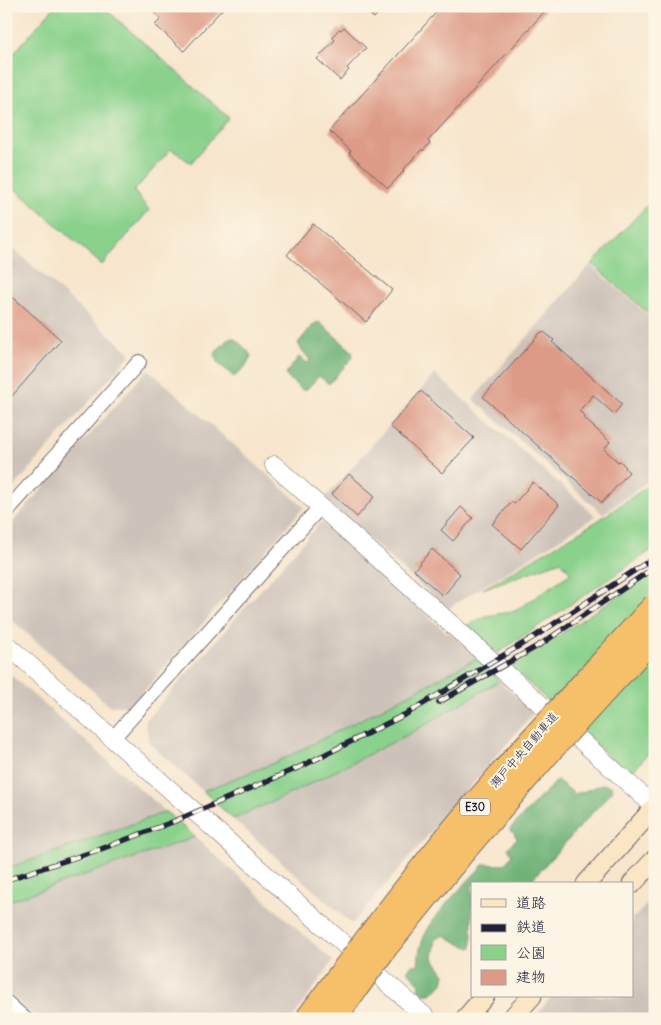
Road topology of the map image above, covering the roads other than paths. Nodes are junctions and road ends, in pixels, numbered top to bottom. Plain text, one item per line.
1 (139, 362) dead end
2 (274, 465) dead end
3 (321, 506) junction
4 (6, 512) edge
5 (655, 606) edge
6 (655, 635) edge
7 (6, 644) edge
8 (113, 738) junction
9 (655, 807) edge
10 (655, 859) edge
11 (588, 882) edge
12 (634, 882) edge
13 (483, 998) edge
14 (530, 998) edge
15 (6, 1002) edge
16 (25, 1019) edge
17 (308, 1019) edge
18 (333, 1019) edge
19 (428, 1019) edge
20 (465, 1019) edge
21 (511, 1019) edge

1 - 4 street
2 - 3 street
3 - 8 street
3 - 9 street
5 - 17 highway, 瀬戸中央自動車道 / E30, bridge
6 - 18 highway, 瀬戸中央自動車道 / E30, bridge
7 - 8 street
8 - 19 street
9 - 11 main road
10 - 12 main road
13 - 20 main road
14 - 21 main road
15 - 16 street

